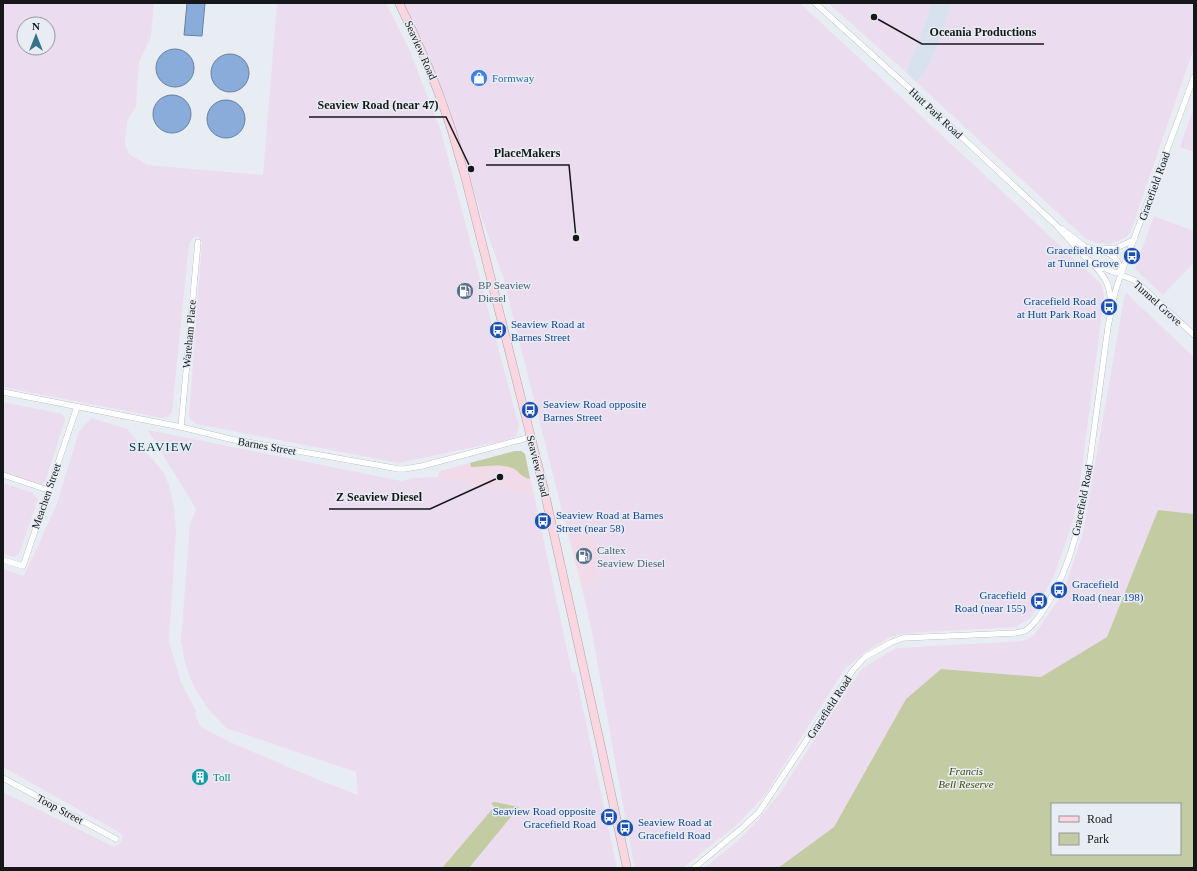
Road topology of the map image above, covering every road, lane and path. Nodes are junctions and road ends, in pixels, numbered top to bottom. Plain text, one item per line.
1 (399, 3) edge
2 (815, 3) edge
3 (1194, 77) edge
4 (1055, 224) junction
5 (1134, 240) junction
6 (198, 242) dead end
7 (1093, 249) junction
8 (1092, 263) junction
9 (1121, 273) junction
10 (1112, 307) junction
11 (1194, 335) edge
12 (3, 392) edge
13 (77, 406) junction
14 (181, 427) junction
15 (531, 437) junction
16 (3, 475) edge
17 (48, 490) junction
18 (3, 560) edge
19 (3, 778) edge
20 (116, 839) dead end
21 (627, 868) edge
22 (694, 868) edge

1 - 15 main road, Seaview Road
2 - 4 street, Hutt Park Road
3 - 5 street, Gracefield Road
4 - 7 street, Hutt Park Road
4 - 8 street, Hutt Park Road
5 - 7 street, Hutt Park Road
5 - 9 street, Gracefield Road
6 - 14 street, Wareham Place
7 - 9 street, Hutt Park Road
8 - 9 street, Hutt Park Road
8 - 10 street, Hutt Park Road
9 - 10 street, Gracefield Road
9 - 11 street, Tunnel Grove
10 - 22 street, Gracefield Road
12 - 13 street, Barnes Street
13 - 14 street, Barnes Street
13 - 17 street, Meachen Street
14 - 15 street, Barnes Street
15 - 21 main road, Seaview Road
16 - 17 street
17 - 18 street, Meachen Street
19 - 20 street, Toop Street

